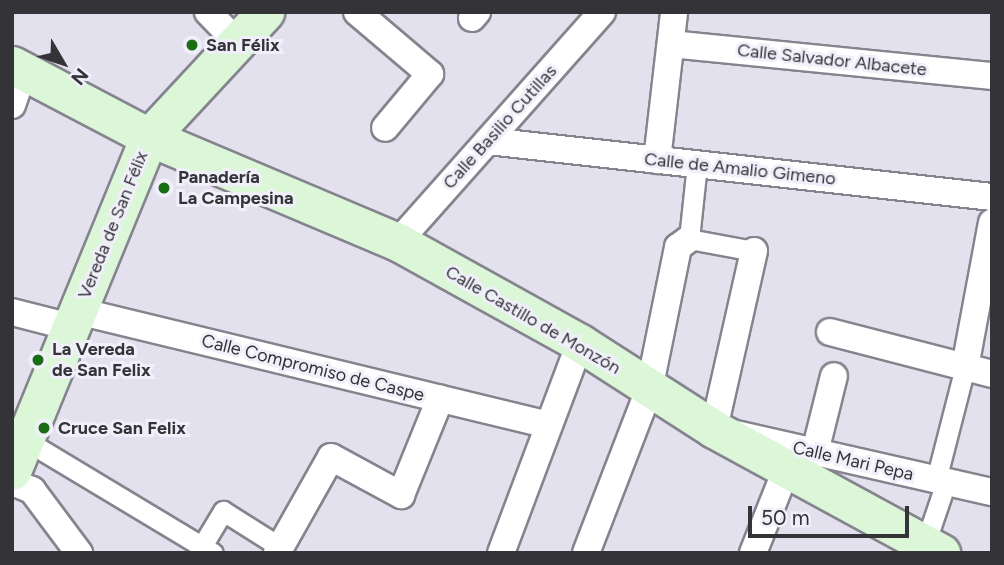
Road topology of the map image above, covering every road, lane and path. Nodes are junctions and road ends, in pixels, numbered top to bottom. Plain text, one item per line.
1 (208, 12) edge
2 (265, 12) edge
3 (357, 12) edge
4 (602, 12) edge
5 (674, 12) edge
6 (237, 41) junction
7 (671, 44) junction
8 (18, 68) edge
9 (992, 76) edge
10 (12, 105) edge
11 (385, 128) dead end
12 (149, 137) junction
13 (488, 141) junction
14 (657, 160) junction
15 (696, 164) junction
16 (992, 198) edge
17 (992, 223) edge
18 (689, 239) junction
19 (398, 242) junction
20 (754, 251) joint
21 (12, 312) edge
22 (983, 314) edge
23 (74, 319) junction
24 (830, 332) dead end
25 (580, 344) junction
26 (965, 367) junction
27 (992, 374) edge
28 (834, 376) dead end
29 (649, 390) junction
30 (440, 399) junction
31 (548, 425) junction
32 (714, 429) junction
33 (19, 455) edge
34 (801, 461) junction
35 (941, 481) junction
36 (12, 482) edge
37 (992, 492) edge
38 (933, 548) edge
39 (208, 550) edge
40 (279, 550) edge
41 (79, 553) edge
42 (501, 553) edge
43 (586, 553) edge
44 (753, 553) edge

1 - 6 street
2 - 6 main road, Vereda de San Félix
3 - 11 street
4 - 13 street, Calle Basilio Cutillas
5 - 7 street
6 - 12 main road, Vereda de San Félix
7 - 9 street, Calle Salvador Albacete
7 - 14 street
8 - 10 street
8 - 12 main road, Calle Castillo de Monzón
12 - 19 main road, Calle Castillo de Monzón
12 - 23 main road, Vereda de San Félix
13 - 14 street, Calle de Amalio Gimeno
13 - 19 street, Calle Basilio Cutillas
14 - 15 street, Calle de Amalio Gimeno
15 - 16 street, Calle de Amalio Gimeno
15 - 18 street
17 - 22 street
18 - 20 street
18 - 29 street
19 - 25 main road, Calle Castillo de Monzón
20 - 32 street
21 - 23 street, Calle Compromiso de Caspe
22 - 26 street
23 - 30 street, Calle Compromiso de Caspe
23 - 33 main road, Vereda de San Félix
24 - 26 street
25 - 29 main road, Calle Castillo de Monzón
25 - 31 street
26 - 27 street
26 - 35 street
28 - 34 street
29 - 32 main road, Calle Castillo de Monzón
29 - 43 street
30 - 31 street, Calle Compromiso de Caspe
30 - 40 street
31 - 42 street
32 - 34 main road, Calle Castillo de Monzón
33 - 39 street
34 - 35 street, Calle Mari Pepa
34 - 38 main road, Calle Castillo de Monzón
34 - 44 street
35 - 37 street, Calle Mari Pepa
35 - 38 street
36 - 41 street
39 - 40 street

